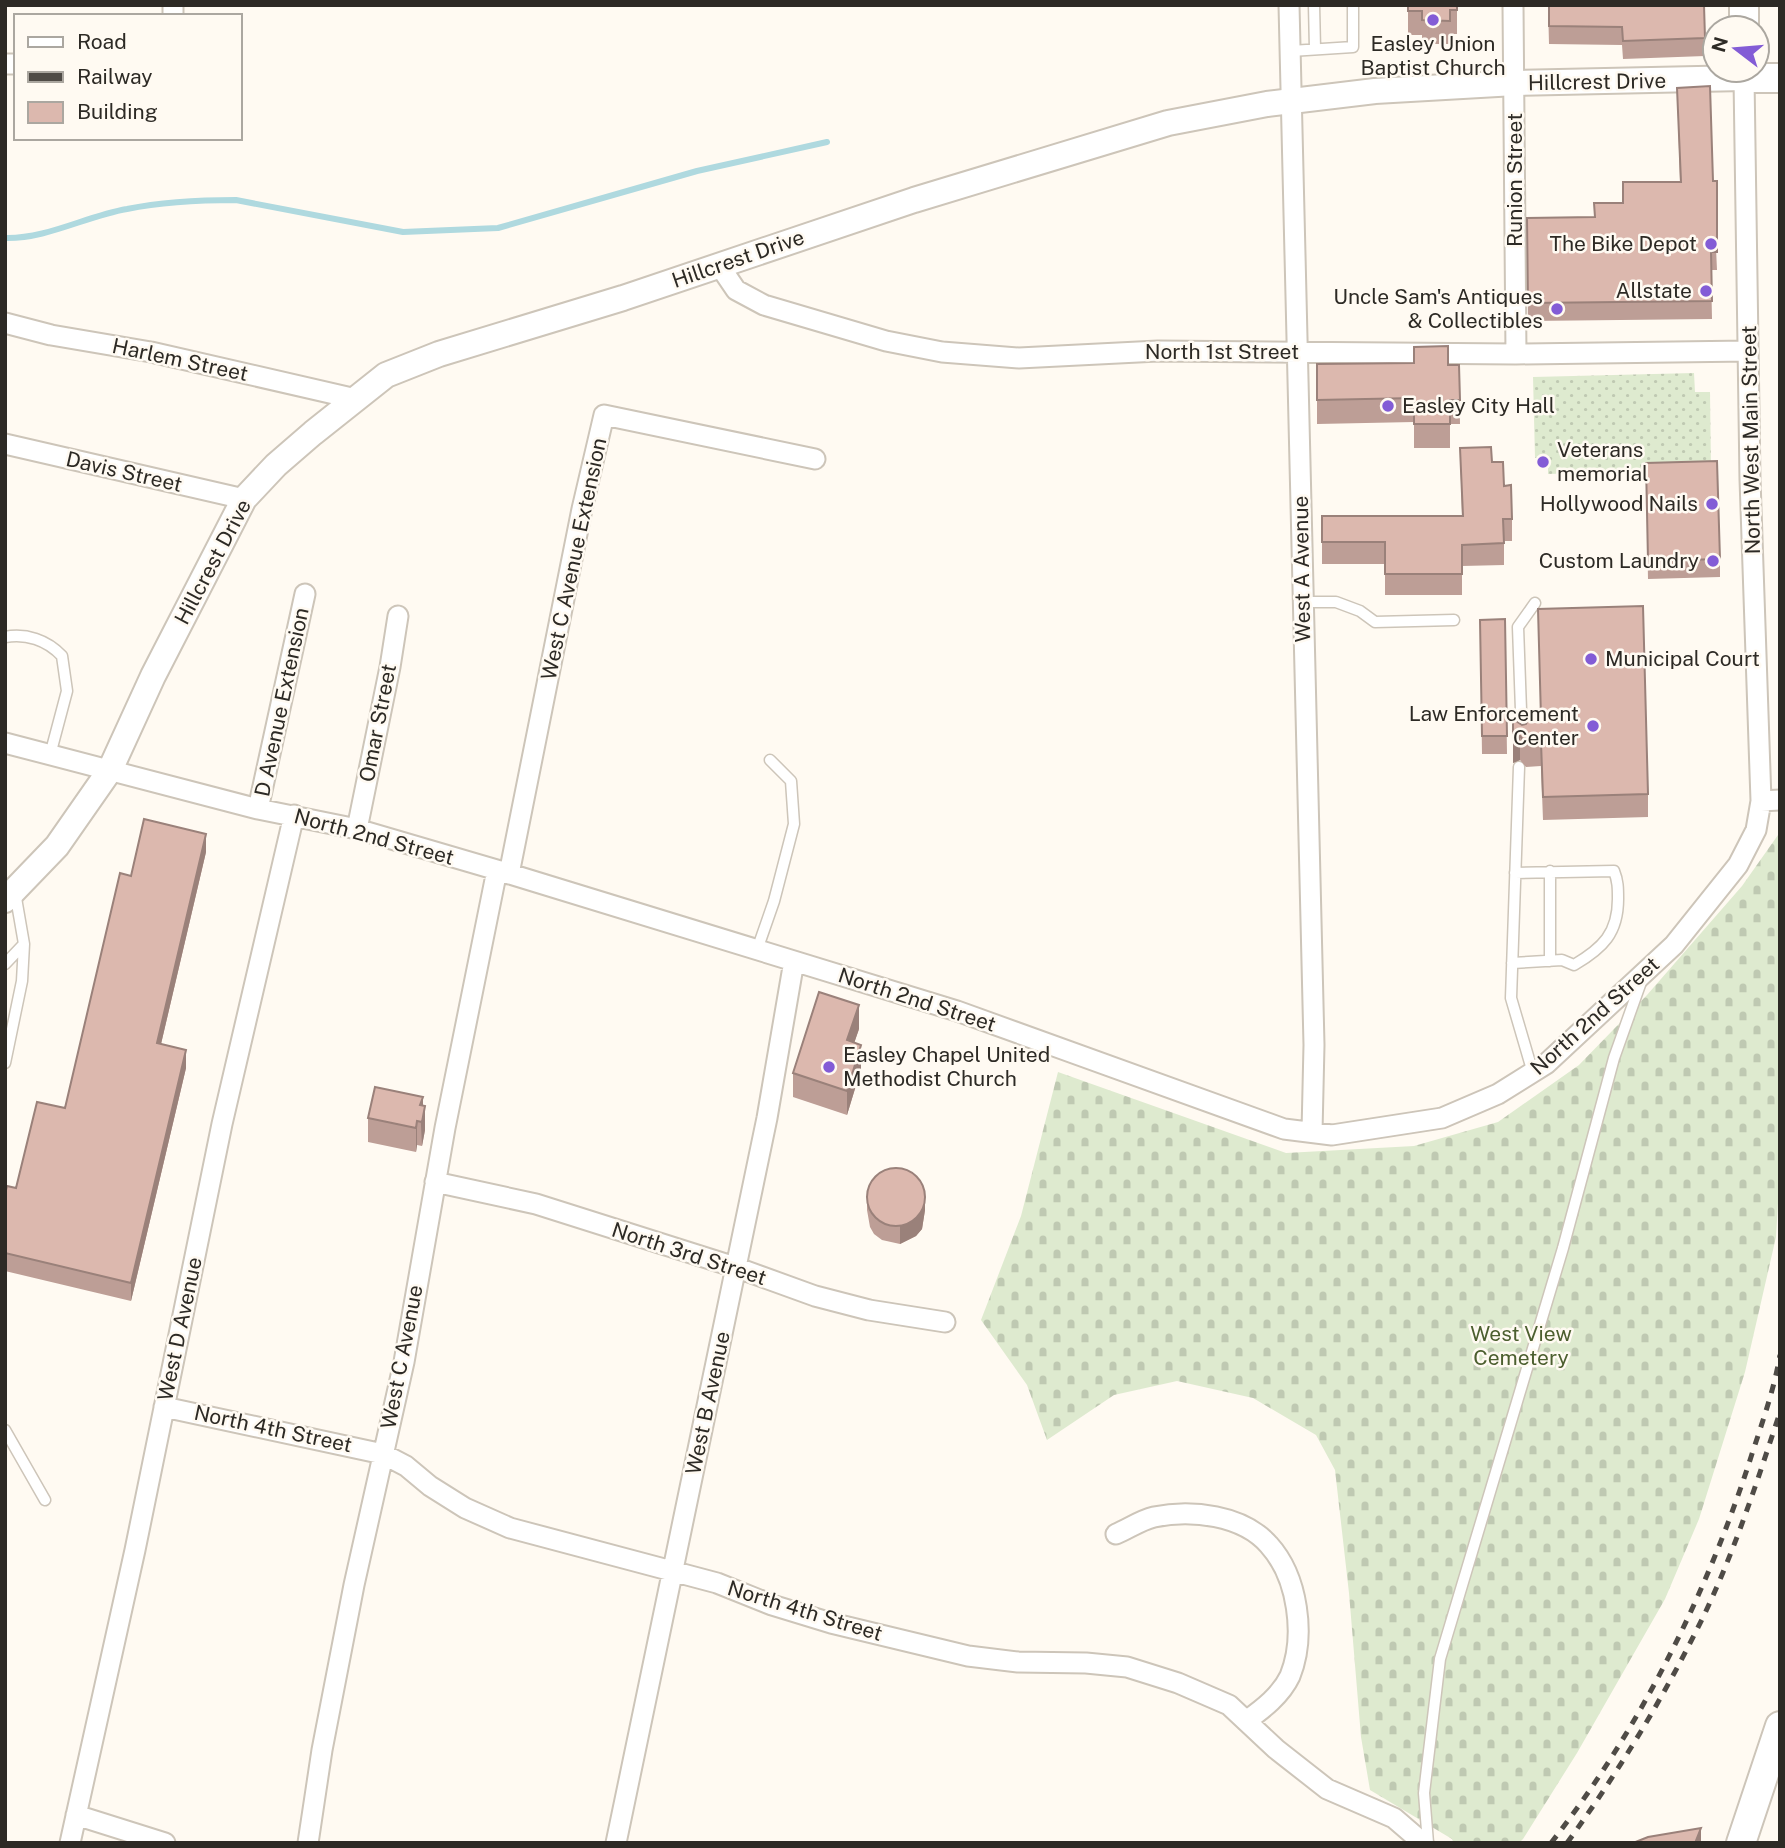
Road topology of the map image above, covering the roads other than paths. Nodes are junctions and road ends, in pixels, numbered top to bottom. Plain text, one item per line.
1 (1289, 5) edge
2 (1314, 5) edge
3 (1353, 5) edge
4 (1513, 5) edge
5 (1315, 49) junction
6 (1291, 51) junction
7 (1701, 77) edge
8 (1515, 83) junction
9 (1744, 84) edge
10 (1292, 101) junction
11 (719, 265) junction
12 (5, 323) edge
13 (1297, 351) junction
14 (1748, 351) junction
15 (1516, 354) junction
16 (356, 399) junction
17 (5, 444) edge
18 (815, 459) dead end
19 (244, 499) junction
20 (305, 594) dead end
21 (1302, 602) junction
22 (1535, 603) dead end
23 (398, 617) dead end
24 (1454, 620) dead end
25 (5, 637) edge
26 (1522, 742) edge
27 (5, 743) edge
28 (50, 755) junction
29 (770, 760) dead end
30 (1519, 767) dead end
31 (110, 770) junction
32 (1770, 800) edge
33 (258, 809) junction
34 (294, 816) junction
35 (357, 829) junction
36 (503, 872) junction
37 (1550, 872) junction
38 (1515, 873) junction
39 (10, 896) edge
40 (24, 944) junction
41 (757, 950) junction
42 (794, 961) junction
43 (1550, 961) junction
44 (5, 964) edge
45 (1512, 964) junction
46 (1644, 972) junction
47 (5, 1063) edge
48 (1533, 1073) junction
49 (1312, 1132) junction
50 (435, 1182) junction
51 (735, 1267) junction
52 (945, 1322) dead end
53 (164, 1407) junction
54 (5, 1430) edge
55 (383, 1454) junction
56 (45, 1500) dead end
57 (1116, 1535) dead end
58 (673, 1572) junction
59 (1246, 1721) junction
60 (1780, 1726) edge
61 (76, 1815) junction
62 (70, 1843) edge
63 (165, 1843) edge
64 (308, 1843) edge
65 (616, 1843) edge
66 (1423, 1843) edge
67 (1428, 1843) edge
68 (1741, 1843) edge

1 - 6 street, West A Avenue
2 - 5 lane
3 - 5 lane
4 - 8 street, Runion Street
5 - 6 lane
6 - 10 street, West A Avenue
7 - 8 street, Hillcrest Drive
8 - 10 street, Hillcrest Drive
8 - 15 street, Runion Street
9 - 14 street, North West Main Street
10 - 11 street, Hillcrest Drive
10 - 13 street, West A Avenue
11 - 13 street, North 1st Street
11 - 16 street, Hillcrest Drive
12 - 16 street, Harlem Street
13 - 15 street, North 1st Street
13 - 21 street, West A Avenue
14 - 15 street, North 1st Street
14 - 32 street, North West Main Street
16 - 19 street, Hillcrest Drive
17 - 19 street, Davis Street
18 - 36 street, West C Avenue Extension
19 - 31 street, Hillcrest Drive
20 - 33 street, D Avenue Extension
21 - 24 lane
21 - 49 street, West A Avenue
22 - 26 lane
23 - 35 street, Omar Street
25 - 28 lane
27 - 28 street, North 2nd Street
28 - 31 street, North 2nd Street
29 - 41 lane
30 - 38 lane
31 - 33 street, North 2nd Street
31 - 39 street, Hillcrest Drive
32 - 46 street, North 2nd Street
33 - 34 street, North 2nd Street
34 - 35 street, North 2nd Street
34 - 53 street, West D Avenue
35 - 36 street, North 2nd Street
36 - 41 street, North 2nd Street
36 - 50 street, West C Avenue
37 - 38 lane
37 - 43 lane
37 - 43 lane
38 - 45 lane
39 - 40 lane
40 - 44 lane
40 - 47 lane
41 - 42 street, North 2nd Street
42 - 49 street, North 2nd Street
42 - 51 street, West B Avenue
43 - 45 lane
45 - 48 lane
46 - 48 street, North 2nd Street
46 - 67 lane
48 - 49 street, North 2nd Street
50 - 51 street, North 3rd Street
50 - 55 street, West C Avenue
51 - 52 street, North 3rd Street
51 - 58 street, West B Avenue
53 - 55 street, North 4th Street
53 - 61 street, West D Avenue
54 - 56 lane
55 - 58 street, North 4th Street
55 - 64 street, West C Avenue
57 - 59 street
58 - 59 street, North 4th Street
58 - 65 street, West B Avenue
59 - 66 street, North 4th Street
60 - 68 main road
61 - 62 street, West D Avenue
61 - 63 street

